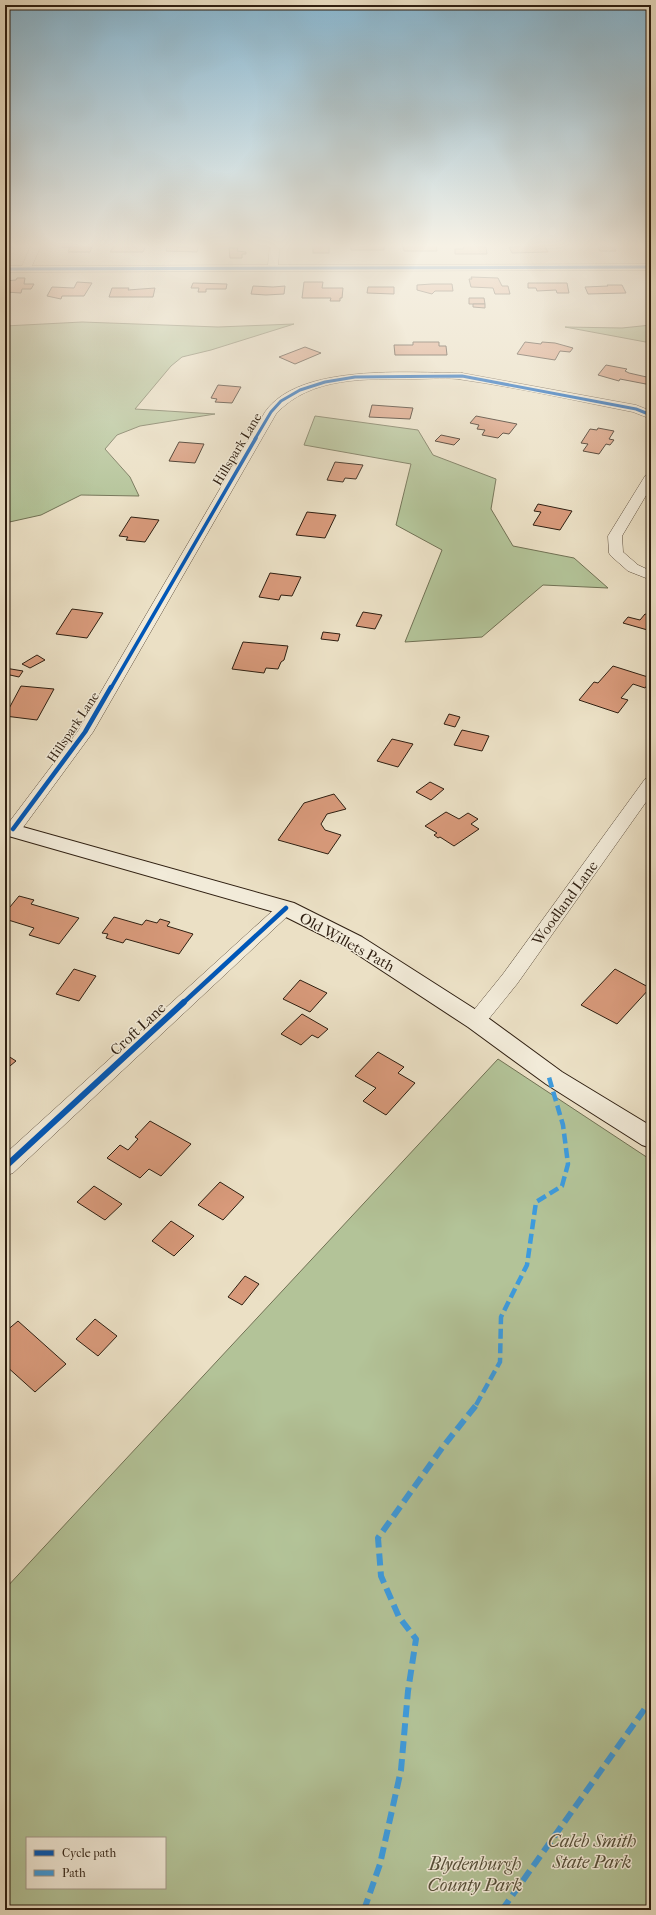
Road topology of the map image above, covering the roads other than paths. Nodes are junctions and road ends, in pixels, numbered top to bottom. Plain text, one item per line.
1 (651, 414) edge
2 (651, 476) edge
3 (651, 576) edge
4 (651, 783) edge
5 (9, 828) edge
6 (286, 908) junction
7 (476, 1021) junction
8 (651, 1138) edge
9 (5, 1167) edge

1 - 5 street, Hillspark Lane
2 - 3 street
4 - 7 street, Woodland Lane
5 - 6 main road, Old Willets Path
6 - 7 main road, Old Willets Path
6 - 9 street, Croft Lane
7 - 8 main road, Old Willets Path

